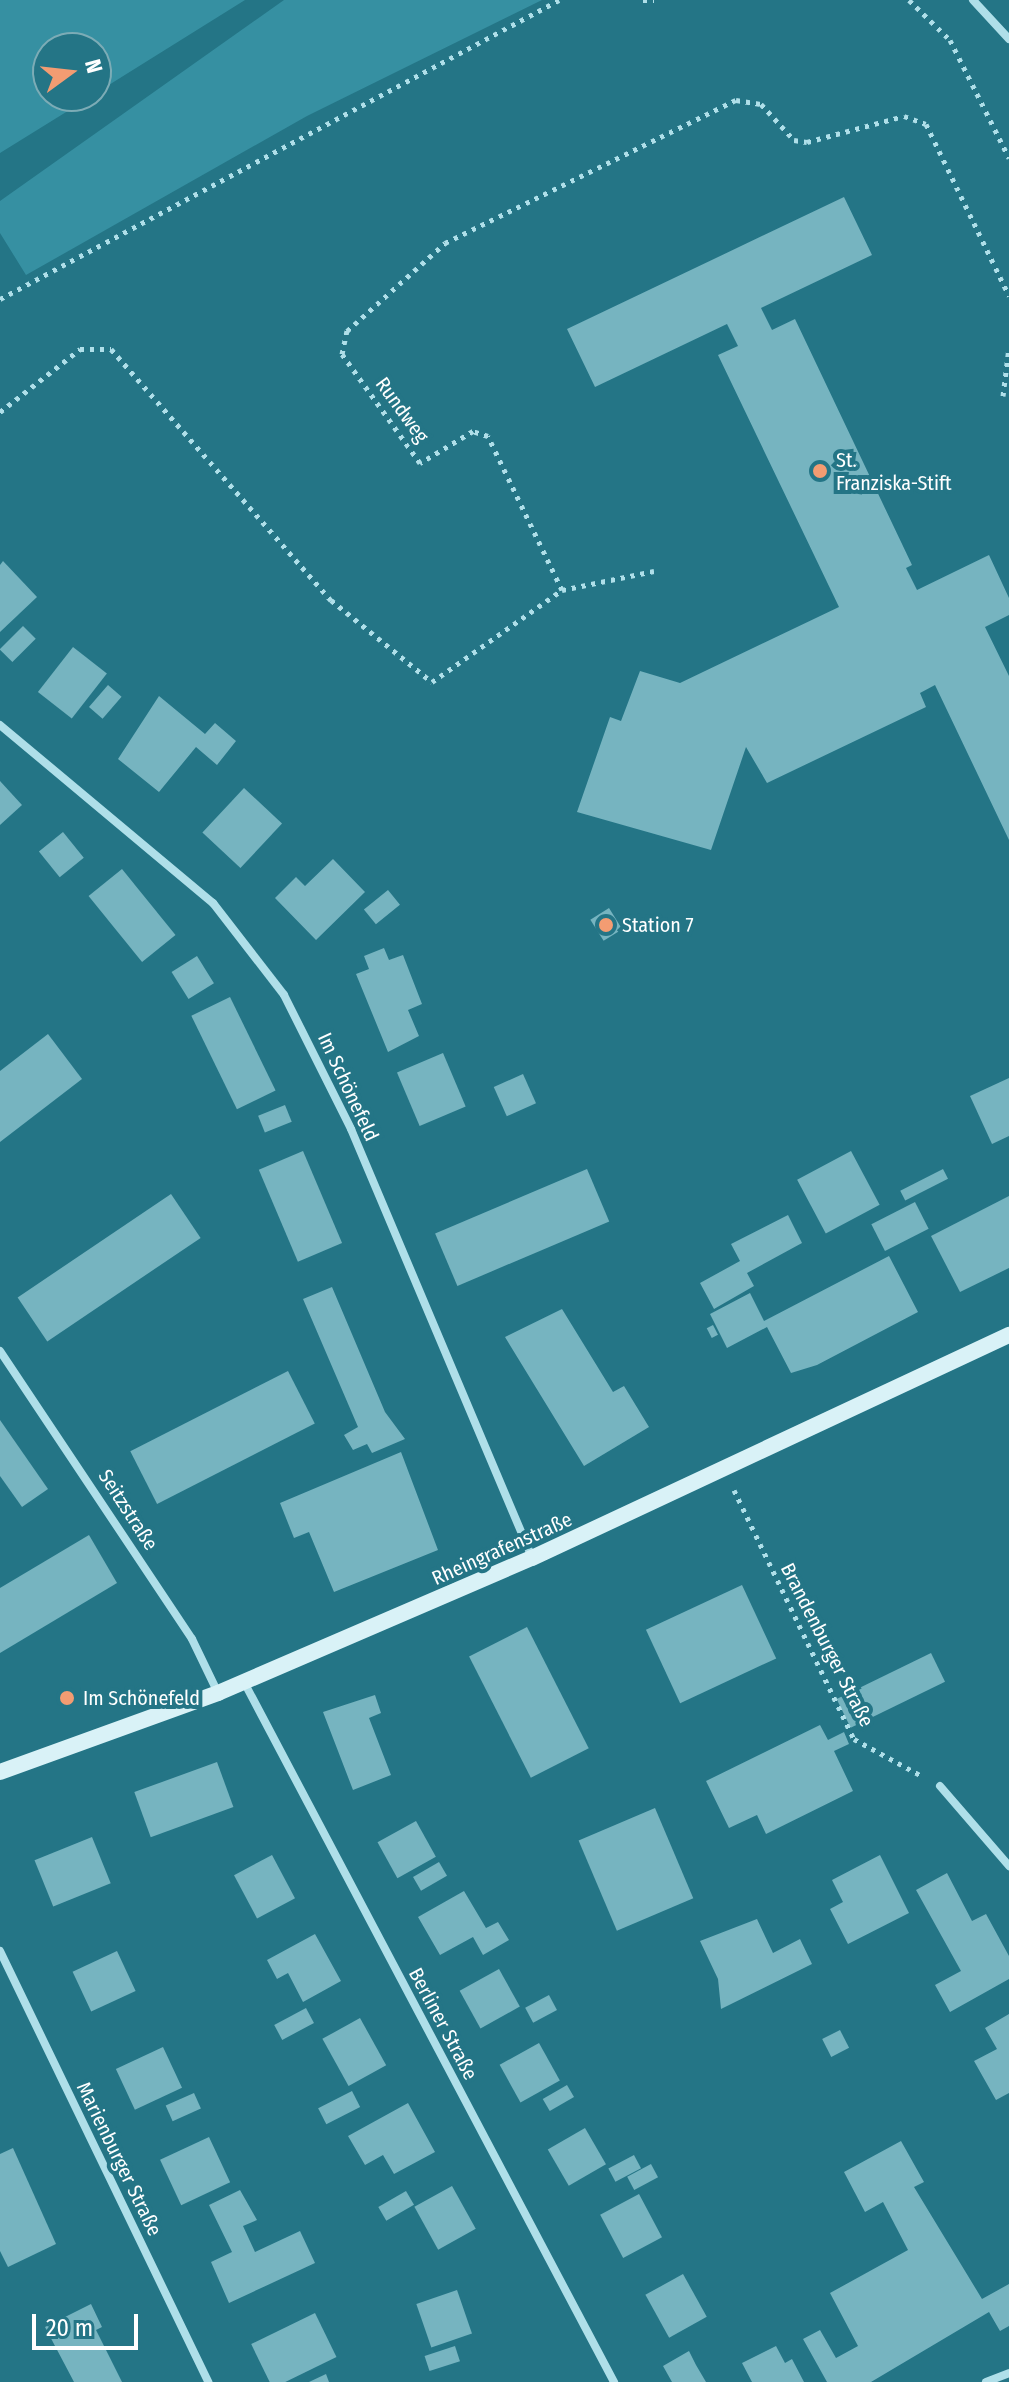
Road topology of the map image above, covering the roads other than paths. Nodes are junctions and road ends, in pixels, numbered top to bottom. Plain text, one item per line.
1 (973, 0) edge
2 (1009, 39) edge
3 (0, 725) edge
4 (1009, 1335) edge
5 (0, 1351) edge
6 (532, 1558) junction
7 (244, 1682) junction
8 (218, 1693) junction
9 (0, 1772) edge
10 (940, 1786) road end
11 (1009, 1866) edge
12 (0, 1951) edge
13 (1009, 2373) edge
14 (208, 2382) edge
15 (614, 2382) edge
16 (986, 2382) edge

1 - 2 street
3 - 6 street, Im Schönefeld
4 - 6 street, Rheingrafenstraße
5 - 8 street, Seitzstraße
6 - 7 street, Rheingrafenstraße
7 - 8 street, Rheingrafenstraße
7 - 15 street, Berliner Straße
8 - 9 street, Rheingrafenstraße
10 - 11 street
12 - 14 street, Marienburger Straße
13 - 16 street

